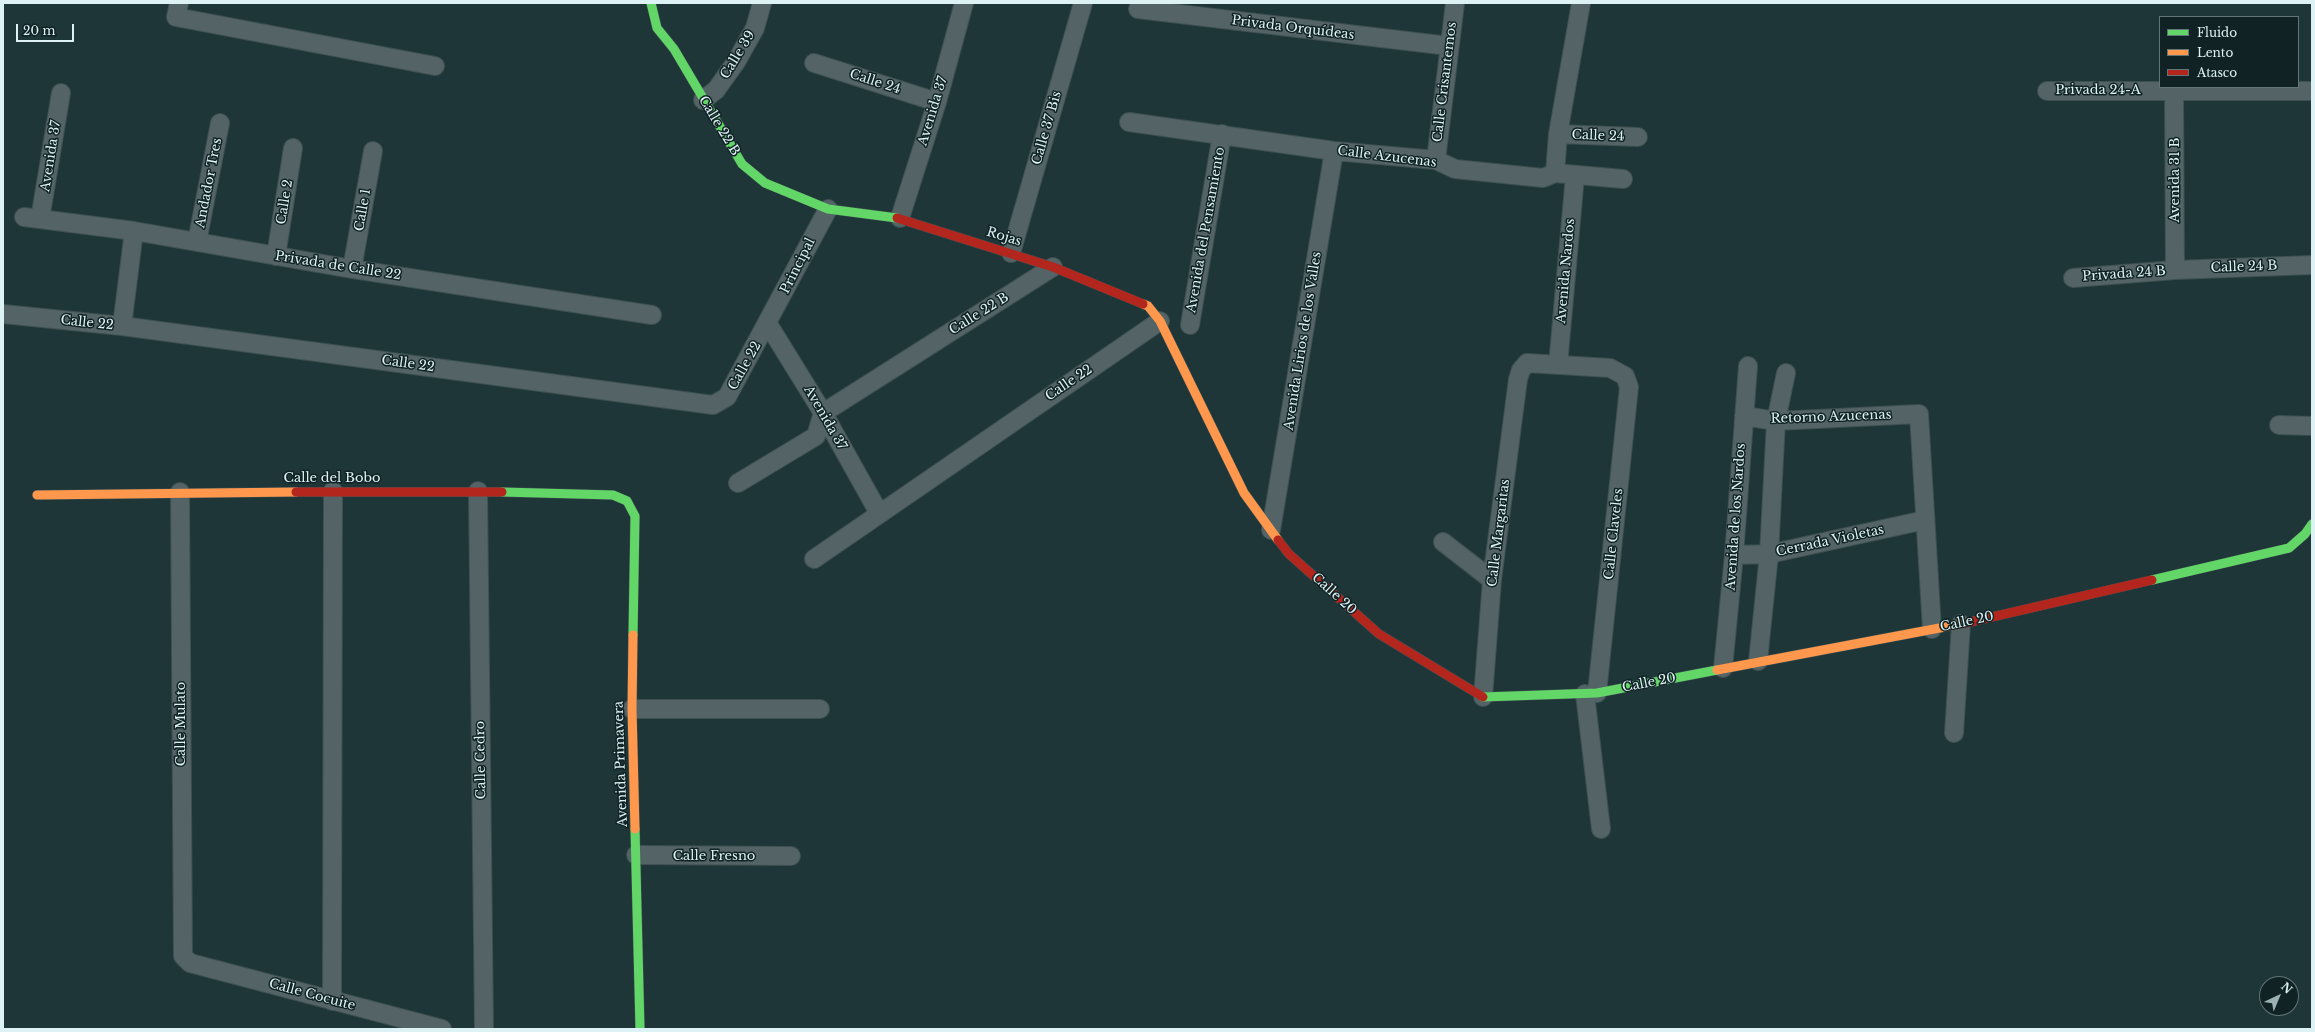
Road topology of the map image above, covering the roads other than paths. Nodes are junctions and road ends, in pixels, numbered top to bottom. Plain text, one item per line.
1 (179, 3) edge
2 (651, 3) edge
3 (762, 3) edge
4 (964, 3) edge
5 (1084, 3) edge
6 (1455, 3) edge
7 (1581, 3) edge
8 (1138, 9) dead end
9 (1449, 46) junction
10 (814, 63) dead end
11 (435, 66) dead end
12 (2047, 90) dead end
13 (2174, 90) junction
14 (2312, 91) edge
15 (61, 93) dead end
16 (703, 100) junction
17 (937, 102) junction
18 (1129, 122) dead end
19 (220, 123) dead end
20 (1222, 134) junction
21 (1558, 134) junction
22 (1638, 137) dead end
23 (293, 148) dead end
24 (373, 151) dead end
25 (1334, 151) junction
26 (1436, 160) junction
27 (1555, 174) junction
28 (1574, 176) junction
29 (1623, 179) dead end
30 (828, 209) junction
31 (32, 218) joint
32 (900, 218) junction
33 (134, 231) junction
34 (197, 242) junction
35 (1011, 253) junction
36 (276, 256) junction
37 (2312, 265) edge
38 (1054, 267) junction
39 (352, 269) junction
40 (2175, 270) junction
41 (2073, 278) dead end
42 (3, 314) edge
43 (652, 315) dead end
44 (1160, 321) junction
45 (768, 324) junction
46 (1190, 325) dead end
47 (122, 326) junction
48 (1558, 366) junction
49 (1748, 366) dead end
50 (1786, 373) dead end
51 (823, 413) junction
52 (1744, 416) junction
53 (1776, 421) junction
54 (2279, 426) dead end
55 (2312, 426) edge
56 (738, 483) dead end
57 (333, 491) junction
58 (478, 491) junction
59 (180, 492) junction
60 (37, 495) dead end
61 (627, 501) joint
62 (879, 513) junction
63 (1925, 520) junction
64 (1271, 530) junction
65 (2310, 533) edge
66 (1443, 542) dead end
67 (1769, 554) junction
68 (1734, 555) junction
69 (814, 559) dead end
70 (1492, 580) junction
71 (1961, 624) junction
72 (1932, 629) junction
73 (1758, 661) junction
74 (1723, 668) junction
75 (1591, 693) junction
76 (1483, 697) junction
77 (820, 708) dead end
78 (632, 709) junction
79 (1954, 733) dead end
80 (1602, 828) dead end
81 (636, 855) junction
82 (791, 856) dead end
83 (184, 956) joint
84 (332, 1001) junction
85 (442, 1029) edge
86 (484, 1029) edge
87 (640, 1029) edge

1 - 11 street
2 - 16 street, Calle 22 B
3 - 16 street, Calle 39
4 - 17 street, Avenida 37
5 - 35 street, Calle 37 Bis
6 - 9 street, Calle Crisantemos
7 - 21 street
8 - 9 street, Privada Orquídeas
9 - 26 street, Calle Crisantemos
10 - 17 street, Calle 24
12 - 13 street, Privada 24-A
13 - 14 street, Privada 24-A
13 - 40 street, Avenida 31 B
15 - 31 street, Avenida 37
16 - 30 street, Calle 22 B
17 - 32 street, Avenida 37
18 - 20 street, Calle Azucenas
19 - 34 street, Andador Tres
20 - 25 street, Calle Azucenas
20 - 46 street, Avenida del Pensamiento
21 - 22 street, Calle 24
21 - 27 street
23 - 36 street, Calle 2
24 - 39 street, Calle 1
25 - 26 street, Calle Azucenas
25 - 64 street, Avenida Lirios de los Valles
26 - 27 street, Calle Azucenas
27 - 28 street, Calle Azucenas
28 - 29 street, Calle Azucenas
28 - 48 street, Avenida Nardos
30 - 32 street, Rojas
30 - 45 street, Principal
31 - 33 street, Privada de Calle 22
32 - 35 street, Rojas
33 - 34 street, Privada de Calle 22
33 - 47 street
34 - 36 street, Privada de Calle 22
35 - 38 street, Rojas
36 - 39 street, Privada de Calle 22
37 - 40 street, Calle 24 B
38 - 44 street, Rojas
38 - 51 street, Calle 22 B
39 - 43 street, Privada de Calle 22
40 - 41 street, Privada 24 B
42 - 47 street, Calle 22
44 - 62 street, Calle 22
44 - 64 street, Calle 20
45 - 47 street, Calle 22
45 - 51 street, Avenida 37
48 - 70 street, Calle Margaritas
48 - 75 street, Calle Claveles
49 - 52 street, Avenida de los Nardos
50 - 53 street
51 - 56 street
51 - 62 street, Avenida 37
52 - 53 street, Retorno Azucenas
52 - 68 street, Avenida de los Nardos
53 - 63 street, Retorno Azucenas
53 - 67 street
54 - 55 street
57 - 58 street, Calle del Bobo
57 - 59 street, Calle del Bobo
57 - 84 street
58 - 61 street, Calle del Bobo
58 - 86 street, Calle Cedro
59 - 60 street, Calle del Bobo
59 - 83 street, Calle Mulato
61 - 78 street, Avenida Primavera
62 - 69 street
63 - 67 street, Cerrada Violetas
63 - 72 street
64 - 76 street, Calle 20
65 - 71 street, Calle 20
66 - 70 street
67 - 68 street, Cerrada Violetas
67 - 73 street
68 - 74 street, Avenida de los Nardos
70 - 76 street, Calle Margaritas
71 - 72 street, Calle 20
71 - 79 street
72 - 73 street, Calle 20
73 - 74 street, Calle 20
74 - 75 street, Calle 20
75 - 76 street, Calle 20
75 - 80 street, Calle Claveles
77 - 78 street
78 - 81 street, Avenida Primavera
81 - 82 street, Calle Fresno
81 - 87 street, Avenida Primavera
83 - 84 street, Calle Cocuite
84 - 85 street, Calle Cocuite

